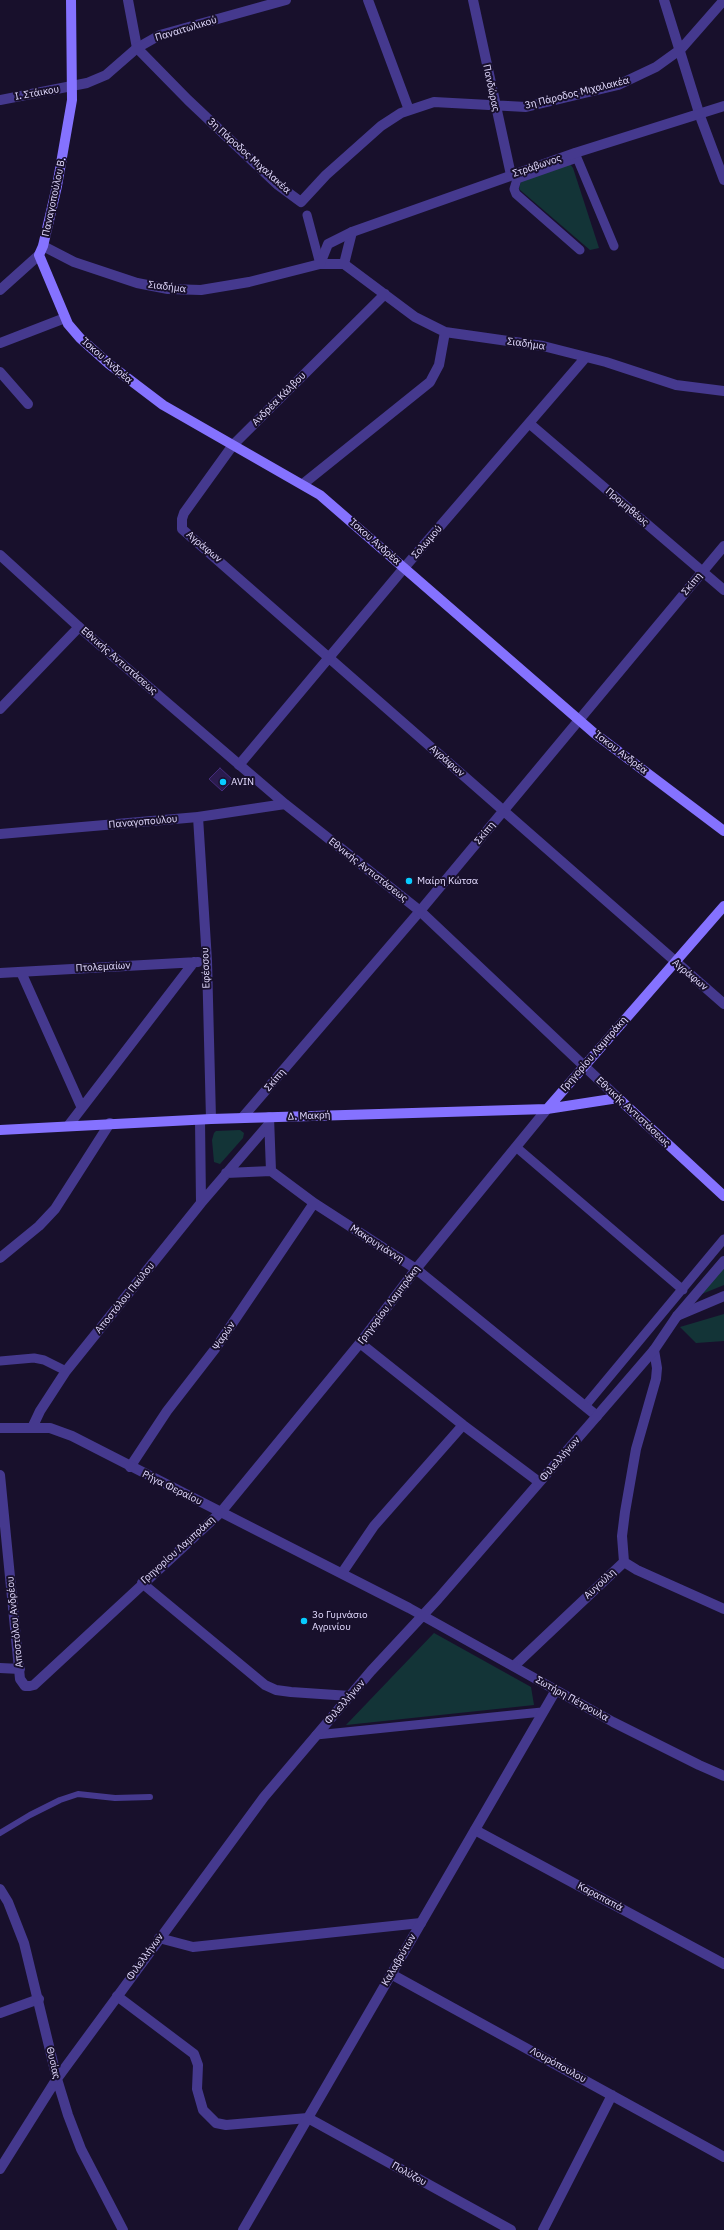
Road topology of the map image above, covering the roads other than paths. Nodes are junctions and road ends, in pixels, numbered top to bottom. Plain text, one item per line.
1 (71, 0) edge
2 (128, 0) edge
3 (286, 0) edge
4 (368, 0) edge
5 (473, 0) edge
6 (664, 0) edge
7 (724, 0) edge
8 (137, 48) junction
9 (680, 49) junction
10 (73, 86) junction
11 (0, 100) edge
12 (495, 105) junction
13 (724, 106) edge
14 (409, 110) junction
15 (700, 116) junction
16 (576, 156) junction
17 (511, 175) junction
18 (724, 180) edge
19 (307, 215) dead end
20 (352, 232) junction
21 (614, 246) dead end
22 (580, 250) dead end
23 (41, 251) junction
24 (320, 264) junction
25 (344, 264) junction
26 (0, 290) edge
27 (385, 294) junction
28 (64, 318) junction
29 (445, 332) junction
30 (0, 343) edge
31 (586, 357) junction
32 (0, 372) edge
33 (724, 391) edge
34 (28, 404) dead end
35 (530, 424) junction
36 (233, 445) junction
37 (303, 484) junction
38 (184, 513) joint
39 (724, 546) edge
40 (0, 555) edge
41 (404, 568) junction
42 (703, 571) junction
43 (724, 590) edge
44 (79, 627) junction
45 (330, 658) junction
46 (0, 709) edge
47 (579, 720) junction
48 (239, 765) junction
49 (285, 804) junction
50 (504, 810) junction
51 (198, 817) junction
52 (724, 831) edge
53 (0, 834) edge
54 (724, 906) edge
55 (420, 911) junction
56 (206, 961) junction
57 (194, 962) junction
58 (675, 963) junction
59 (0, 972) edge
60 (21, 972) junction
61 (724, 1004) edge
62 (583, 1066) junction
63 (618, 1098) junction
64 (81, 1106) junction
65 (547, 1109) junction
66 (242, 1118) junction
67 (211, 1119) junction
68 (200, 1120) junction
69 (269, 1121) junction
70 (0, 1123) edge
71 (110, 1123) junction
72 (68, 1126) junction
73 (0, 1130) edge
74 (516, 1147) junction
75 (270, 1171) junction
76 (226, 1173) junction
77 (724, 1196) edge
78 (202, 1203) junction
79 (314, 1203) junction
80 (724, 1239) edge
81 (0, 1258) edge
82 (724, 1261) edge
83 (416, 1269) junction
84 (683, 1290) junction
85 (724, 1296) edge
86 (677, 1316) junction
87 (360, 1343) junction
88 (654, 1350) junction
89 (0, 1361) edge
90 (66, 1371) junction
91 (585, 1406) junction
92 (597, 1416) junction
93 (463, 1425) junction
94 (0, 1428) edge
95 (32, 1428) junction
96 (130, 1467) junction
97 (0, 1475) edge
98 (540, 1482) junction
99 (221, 1512) junction
100 (624, 1562) junction
101 (342, 1573) junction
102 (142, 1582) junction
103 (724, 1609) edge
104 (423, 1616) junction
105 (514, 1666) junction
106 (0, 1668) edge
107 (20, 1669) junction
108 (34, 1685) joint
109 (556, 1690) junction
110 (350, 1696) junction
111 (542, 1712) junction
112 (316, 1735) junction
113 (724, 1776) edge
114 (150, 1797) dead end
115 (475, 1830) junction
116 (0, 1833) edge
117 (0, 1889) edge
118 (4, 1904) edge
119 (421, 1923) junction
120 (159, 1938) junction
121 (724, 1964) edge
122 (391, 1974) junction
123 (118, 1996) junction
124 (39, 2000) junction
125 (0, 2013) edge
126 (57, 2079) junction
127 (612, 2095) junction
128 (308, 2118) junction
129 (724, 2156) edge
130 (0, 2170) edge
131 (123, 2230) edge
132 (243, 2230) edge
133 (511, 2230) edge
134 (543, 2230) edge

1 - 10 main road, Παναγοπούλου Β.
2 - 8 street
3 - 8 street, Παναιτωλικού
4 - 14 street
5 - 12 street, Πανδώρας
6 - 9 street
7 - 9 street, 3η Πάροδος Μιχαλακέα
8 - 10 street, Παναιτωλικού
8 - 14 street, 3η Πάροδος Μιχαλακέα
9 - 12 street, 3η Πάροδος Μιχαλακέα
9 - 15 street
10 - 11 street, Ι. Στάικου
10 - 23 main road, Παναγοπούλου Β.
12 - 14 street, 3η Πάροδος Μιχαλακέα
12 - 17 street, Πανδώρας
13 - 15 street, Στράβωνος
15 - 16 street, Στράβωνος
15 - 18 street
16 - 17 street, Στράβωνος
16 - 21 street
16 - 22 street
17 - 20 street, Στράβωνος
19 - 24 street
20 - 24 street
20 - 25 street
23 - 24 street, Σιαδήμα
23 - 26 street
23 - 28 main road, Ίσκου Ανδρέα
24 - 25 street, Σιαδήμα
25 - 27 street, Σιαδήμα
27 - 29 street, Σιαδήμα
27 - 36 street, Ανδρέα Κάλβου
28 - 30 street
28 - 36 main road, Ίσκου Ανδρέα
29 - 31 street, Σιαδήμα
29 - 37 street
31 - 33 street, Σιαδήμα
31 - 35 street, Σολωμού
32 - 34 street
35 - 41 street, Σολωμού
35 - 42 street, Προμηθέως
36 - 37 main road, Ίσκου Ανδρέα
36 - 38 street, Ανδρέα Κάλβου
37 - 41 main road, Ίσκου Ανδρέα
38 - 45 street, Αγράφων
39 - 42 street, Σκίπη
40 - 44 street, Εθνικής Αντιστάσεως
41 - 45 street, Σολωμού
41 - 47 main road, Ίσκου Ανδρέα
42 - 43 street, Προμηθέως
42 - 47 street, Σκίπη
44 - 46 street
44 - 48 street, Εθνικής Αντιστάσεως
45 - 48 street, Σολωμού
45 - 50 street, Αγράφων
47 - 50 street, Σκίπη
47 - 52 main road, Ίσκου Ανδρέα
48 - 49 street, Εθνικής Αντιστάσεως
49 - 51 street, Παναγοπούλου
49 - 55 street, Εθνικής Αντιστάσεως
50 - 55 street, Σκίπη
50 - 58 street, Αγράφων
51 - 53 street, Παναγοπούλου
51 - 56 street, Εφέσσου
54 - 58 main road, Γρηγορίου Λαμπράκη
55 - 62 street, Εθνικής Αντιστάσεως
55 - 66 street, Σκίπη
56 - 57 street, Πτολεμαίων
56 - 67 street, Εφέσσου
57 - 60 street, Πτολεμαίων
57 - 64 street
58 - 61 street, Αγράφων
58 - 62 main road, Γρηγορίου Λαμπράκη
59 - 60 street, Πτολεμαίων
60 - 64 street
62 - 63 street, Εθνικής Αντιστάσεως
62 - 65 main road, Γρηγορίου Λαμπράκη
63 - 65 main road, Δ. Μακρή
63 - 77 main road, Εθνικής Αντιστάσεως
64 - 72 street
65 - 69 main road, Δ. Μακρή
65 - 74 street, Γρηγορίου Λαμπράκη
66 - 67 main road, Δ. Μακρή
66 - 69 main road, Δ. Μακρή
67 - 68 main road, Δ. Μακρή
68 - 71 main road, Δ. Μακρή
68 - 78 street
69 - 75 street
69 - 76 street, Αποστόλου Παύλου
70 - 73 street
71 - 72 main road, Δ. Μακρή
71 - 81 street
72 - 73 main road, Δ. Μακρή
74 - 83 street, Γρηγορίου Λαμπράκη
74 - 84 street
75 - 76 street
75 - 79 street, Μακρυγιάννη
76 - 78 street, Αποστόλου Παύλου
78 - 90 street, Αποστόλου Παύλου
79 - 83 street, Μακρυγιάννη
79 - 96 street, Ψαρών
80 - 84 street
82 - 86 street, Φιλελλήνων
83 - 87 street, Γρηγορίου Λαμπράκη
83 - 91 street, Μακρυγιάννη
84 - 91 street
85 - 86 street
86 - 88 street, Φιλελλήνων
87 - 93 street
87 - 99 street, Γρηγορίου Λαμπράκη
88 - 92 street, Φιλελλήνων
88 - 100 street
89 - 90 street
90 - 95 street, Αποστόλου Παύλου
91 - 92 street, Μακρυγιάννη
92 - 98 street, Φιλελλήνων
93 - 98 street
93 - 101 street
94 - 95 street, Ρήγα Φεραίου
95 - 96 street, Ρήγα Φεραίου
96 - 99 street, Ρήγα Φεραίου
97 - 107 street, Αποστόλου Ανδρέου
98 - 104 street, Φιλελλήνων
99 - 101 street, Ρήγα Φεραίου
99 - 102 street, Γρηγορίου Λαμπράκη
100 - 103 street, Αυγούλη
100 - 105 street, Αυγούλη
101 - 104 street, Ρήγα Φεραίου
102 - 108 street, Γρηγορίου Λαμπράκη
102 - 110 street
104 - 105 street, Σωτήρη Πέτρουλα
104 - 110 street, Φιλελλήνων
105 - 109 street, Σωτήρη Πέτρουλα
106 - 107 street
107 - 108 street, Αποστόλου Ανδρέου
109 - 111 street, Καλαβρύτων
109 - 113 street, Σωτήρη Πέτρουλα
110 - 112 street, Φιλελλήνων
111 - 112 street
111 - 115 street, Καλαβρύτων
112 - 120 street, Φιλελλήνων
114 - 116 lane
115 - 119 street, Καλαβρύτων
115 - 121 street, Καραπαπά
117 - 118 street, Θυσίας
118 - 124 street, Θυσίας
119 - 120 street
119 - 122 street, Καλαβρύτων
120 - 123 street, Φιλελλήνων
122 - 127 street, Λουρόπουλου
122 - 128 street, Καλαβρύτων
123 - 126 street, Φιλελλήνων
123 - 128 street
124 - 125 street
124 - 126 street, Θυσίας
126 - 130 street, Φιλελλήνων
126 - 131 street, Θυσίας
127 - 129 street, Λουρόπουλου
127 - 134 street
128 - 132 street, Καλαβρύτων
128 - 133 street, Πολύζου

